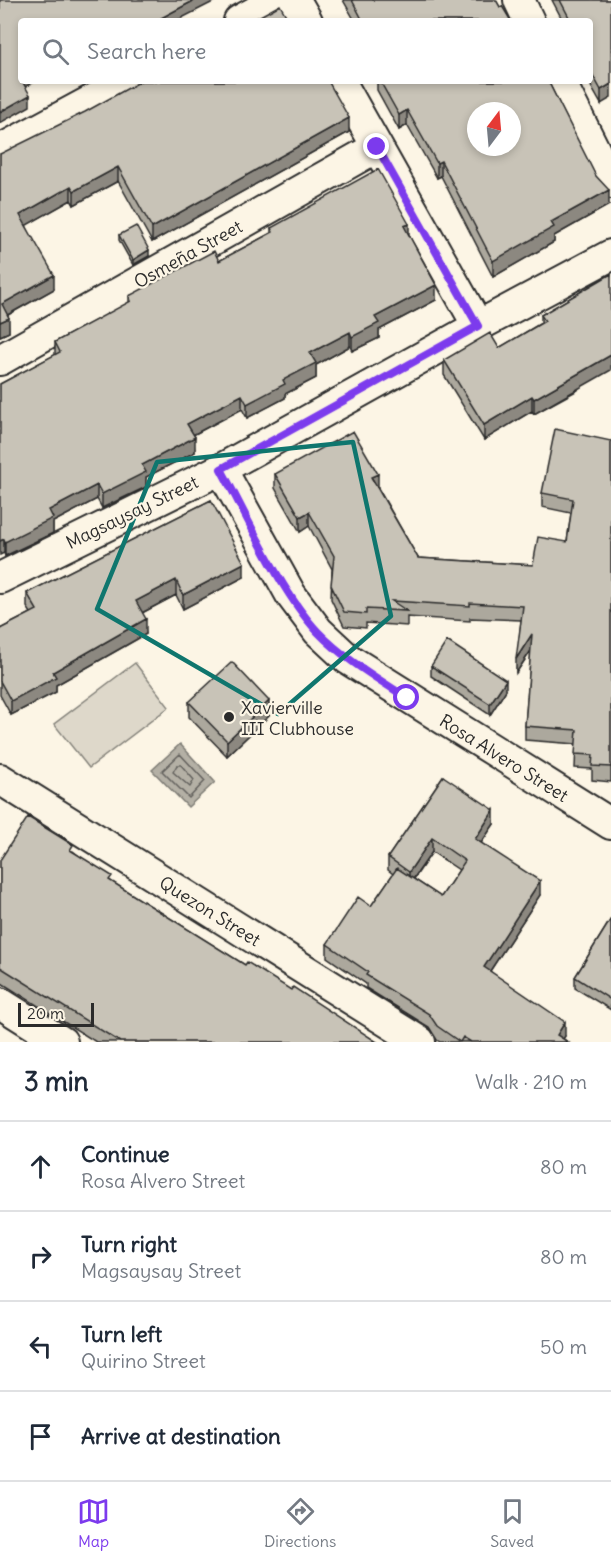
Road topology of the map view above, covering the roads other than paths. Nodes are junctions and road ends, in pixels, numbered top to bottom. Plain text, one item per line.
1 (278, 0) edge
2 (295, 0) edge
3 (519, 0) edge
4 (245, 18) edge
5 (305, 18) edge
6 (528, 18) edge
7 (122, 84) edge
8 (342, 84) edge
9 (562, 84) edge
10 (377, 147) junction
11 (0, 150) edge
12 (611, 183) edge
13 (611, 255) edge
14 (478, 326) junction
15 (0, 360) edge
16 (221, 469) junction
17 (0, 578) edge
18 (0, 779) edge
19 (611, 824) edge
20 (0, 1003) edge
21 (62, 1042) edge
22 (420, 1042) edge

1 - 4 street
2 - 5 street
3 - 6 street
7 - 11 street
8 - 10 street
9 - 12 street
10 - 14 street
10 - 15 street, Osmeña Street
13 - 14 street, Magsaysay Street
14 - 16 street, Magsaysay Street
16 - 17 street, Magsaysay Street
16 - 19 street, Rosa Alvero Street
18 - 22 street, Quezon Street
20 - 21 street

